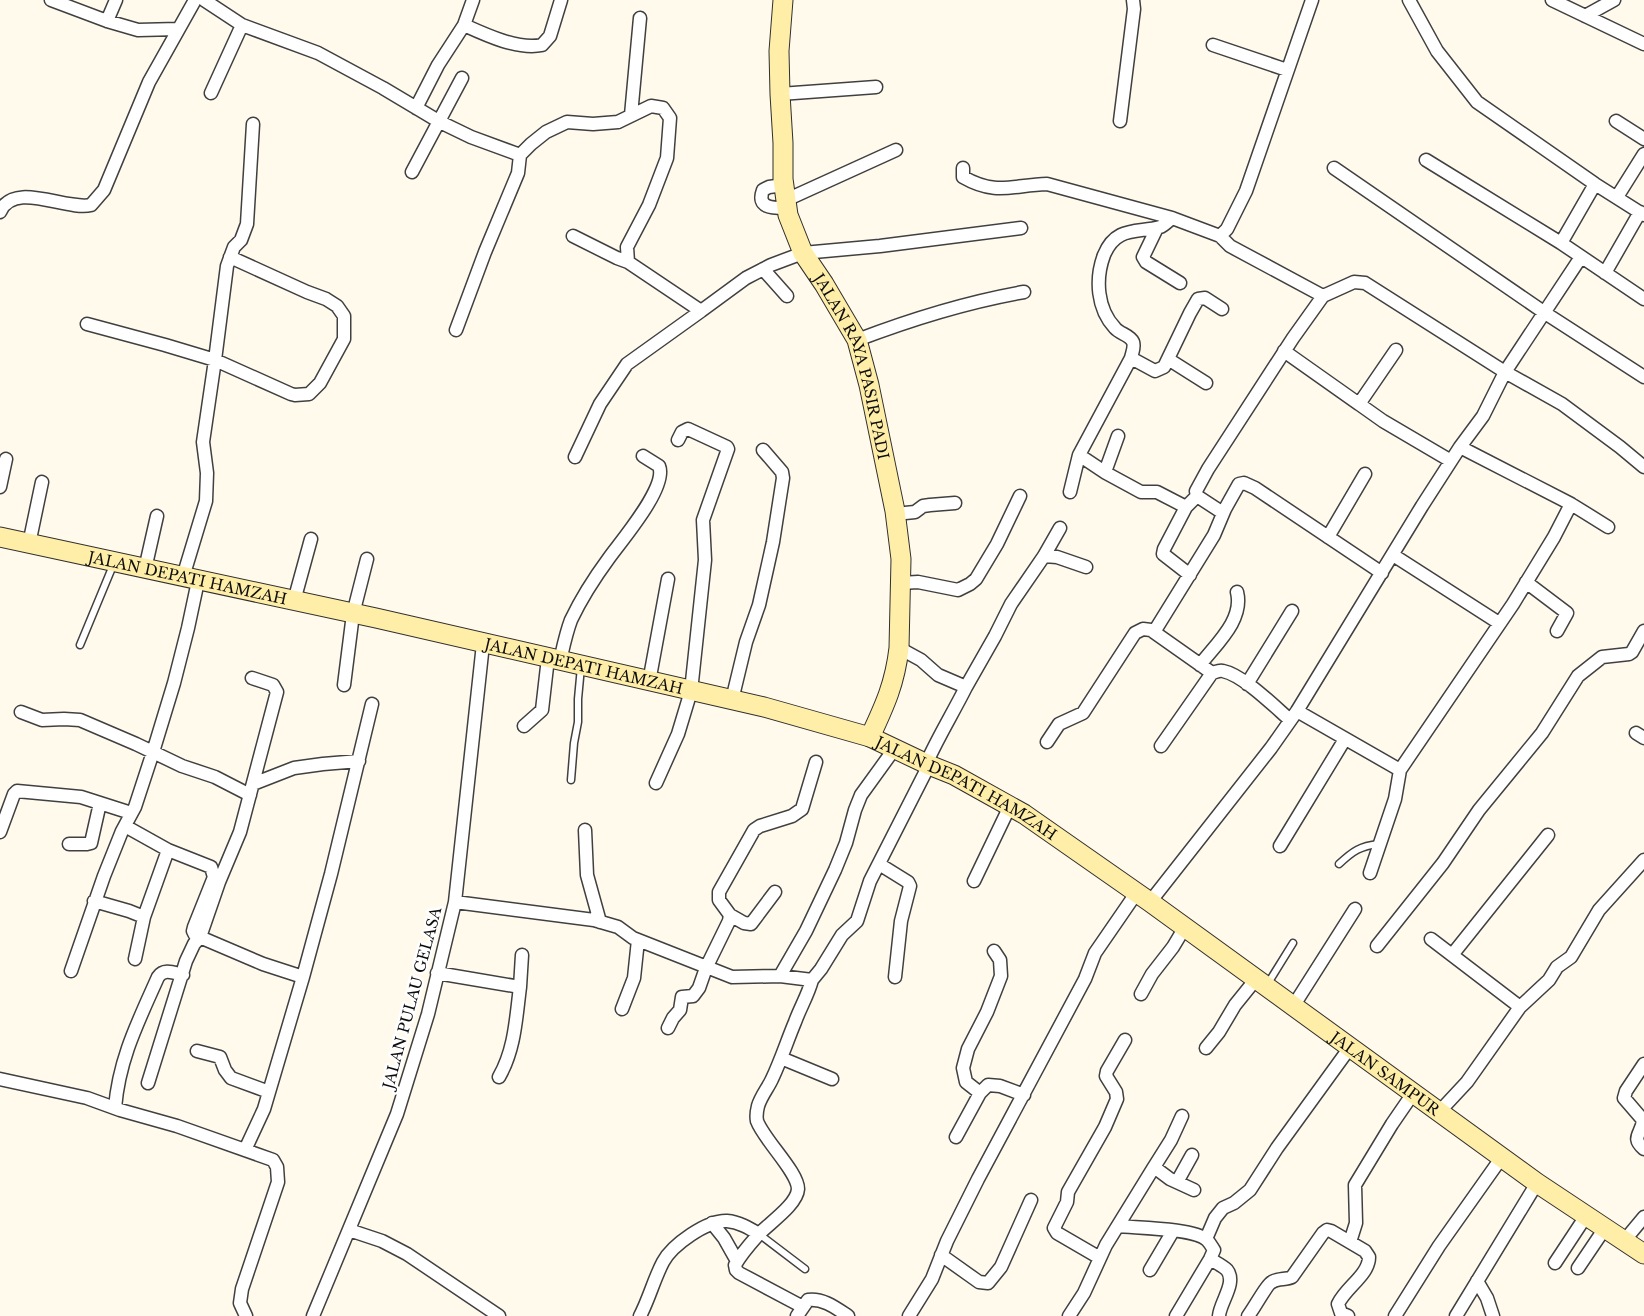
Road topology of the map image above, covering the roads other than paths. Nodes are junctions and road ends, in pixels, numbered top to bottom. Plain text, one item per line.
1 (51, 0) edge
2 (116, 0) edge
3 (196, 0) edge
4 (204, 0) edge
5 (473, 0) edge
6 (561, 0) edge
7 (783, 0) edge
8 (1132, 0) edge
9 (1312, 0) edge
10 (1409, 0) edge
11 (1552, 0) edge
12 (1614, 0) edge
13 (1585, 16) junction
14 (640, 18) dead end
15 (107, 21) junction
16 (242, 24) junction
17 (464, 25) junction
18 (178, 29) junction
19 (1644, 44) edge
20 (1213, 45) dead end
21 (1287, 70) junction
22 (462, 78) dead end
23 (876, 87) dead end
24 (211, 93) dead end
25 (780, 94) junction
26 (416, 108) junction
27 (631, 115) junction
28 (1120, 121) dead end
29 (1616, 121) dead end
30 (440, 122) junction
31 (253, 124) dead end
32 (1644, 139) edge
33 (896, 150) dead end
34 (1644, 154) edge
35 (520, 155) junction
36 (1426, 160) dead end
37 (963, 168) dead end
38 (1334, 168) dead end
39 (412, 172) dead end
40 (1595, 184) junction
41 (1617, 197) junction
42 (785, 198) junction
43 (0, 212) edge
44 (1642, 213) edge
45 (1172, 218) junction
46 (1021, 228) dead end
47 (1157, 228) junction
48 (573, 236) dead end
49 (1220, 236) junction
50 (1561, 243) junction
51 (803, 253) junction
52 (230, 257) junction
53 (1581, 257) junction
54 (628, 262) junction
55 (763, 269) junction
56 (1605, 272) junction
57 (1180, 283) dead end
58 (1024, 292) dead end
59 (787, 296) dead end
60 (1323, 296) junction
61 (1644, 299) edge
62 (1222, 309) dead end
63 (701, 311) junction
64 (1545, 313) junction
65 (87, 324) dead end
66 (456, 330) dead end
67 (858, 340) junction
68 (1396, 350) dead end
69 (1284, 351) junction
70 (1131, 358) junction
71 (1168, 359) junction
72 (215, 360) junction
73 (1505, 372) junction
74 (1644, 377) edge
75 (1206, 382) dead end
76 (1359, 404) junction
77 (1118, 436) dead end
78 (678, 440) dead end
79 (1460, 447) junction
80 (762, 450) dead end
81 (1079, 455) junction
82 (643, 456) dead end
83 (575, 457) dead end
84 (6, 459) dead end
85 (1451, 461) junction
86 (1644, 467) edge
87 (1105, 472) junction
88 (1365, 474) dead end
89 (42, 482) dead end
90 (0, 487) edge
91 (1070, 492) dead end
92 (1020, 496) dead end
93 (1197, 496) junction
94 (955, 503) dead end
95 (1571, 504) junction
96 (1186, 507) junction
97 (1224, 513) junction
98 (895, 514) junction
99 (157, 516) dead end
100 (1608, 527) dead end
101 (1060, 528) dead end
102 (0, 537) edge
103 (1328, 537) junction
104 (311, 539) dead end
105 (29, 544) junction
106 (1044, 556) junction
107 (1393, 556) junction
108 (367, 559) dead end
109 (114, 562) junction
110 (1086, 567) dead end
111 (145, 569) junction
112 (1382, 573) junction
113 (1190, 575) junction
114 (190, 579) junction
115 (668, 579) dead end
116 (1526, 582) junction
117 (901, 583) junction
118 (1237, 592) dead end
119 (294, 601) junction
120 (1292, 611) dead end
121 (353, 614) junction
122 (1499, 623) junction
123 (1557, 631) dead end
124 (1154, 632) junction
125 (1644, 632) edge
126 (484, 644) junction
127 (80, 645) dead end
128 (899, 648) junction
129 (554, 660) junction
130 (1200, 665) junction
131 (581, 666) junction
132 (1212, 674) junction
133 (252, 678) dead end
134 (649, 682) junction
135 (1247, 684) junction
136 (344, 685) dead end
137 (966, 687) junction
138 (690, 690) junction
139 (732, 700) junction
140 (372, 704) dead end
141 (21, 712) dead end
142 (1294, 715) junction
143 (524, 726) dead end
144 (870, 737) junction
145 (1345, 739) junction
146 (1047, 742) dead end
147 (1161, 746) dead end
148 (895, 748) junction
149 (153, 752) junction
150 (359, 761) junction
151 (816, 762) dead end
152 (928, 764) junction
153 (1400, 770) junction
154 (571, 780) dead end
155 (656, 783) dead end
156 (251, 790) junction
157 (100, 803) junction
158 (1010, 806) junction
159 (132, 813) junction
160 (125, 826) junction
161 (585, 830) dead end
162 (0, 832) edge
163 (1548, 835) dead end
164 (69, 844) dead end
165 (1381, 844) junction
166 (1280, 846) dead end
167 (168, 850) junction
168 (1644, 860) edge
169 (879, 864) junction
170 (1339, 864) dead end
171 (1370, 874) dead end
172 (974, 881) dead end
173 (775, 892) dead end
174 (1139, 894) junction
175 (94, 901) junction
176 (455, 902) junction
177 (1355, 909) dead end
178 (730, 915) junction
179 (144, 917) junction
180 (600, 922) junction
181 (1185, 927) junction
182 (200, 937) junction
183 (1431, 939) dead end
184 (638, 940) junction
185 (1293, 943) dead end
186 (1377, 946) dead end
187 (994, 950) dead end
188 (1452, 955) junction
189 (522, 956) dead end
190 (135, 960) dead end
191 (706, 968) junction
192 (71, 971) dead end
193 (437, 974) junction
194 (183, 975) junction
195 (780, 976) junction
196 (303, 977) junction
197 (895, 977) dead end
198 (812, 980) junction
199 (1262, 982) junction
200 (520, 987) junction
201 (1141, 994) dead end
202 (1294, 1005) junction
203 (1520, 1007) junction
204 (622, 1010) dead end
205 (668, 1028) dead end
206 (1125, 1040) dead end
207 (1351, 1046) junction
208 (1206, 1048) dead end
209 (197, 1051) dead end
210 (782, 1058) junction
211 (1644, 1064) edge
212 (499, 1077) dead end
213 (832, 1079) dead end
214 (0, 1080) edge
215 (148, 1083) dead end
216 (269, 1092) junction
217 (1414, 1092) junction
218 (980, 1093) junction
219 (1024, 1095) junction
220 (115, 1108) junction
221 (1440, 1111) junction
222 (1182, 1116) dead end
223 (956, 1137) dead end
224 (1644, 1149) edge
225 (245, 1150) junction
226 (1192, 1155) dead end
227 (1502, 1157) junction
228 (1154, 1167) junction
229 (1177, 1182) junction
230 (1537, 1182) junction
231 (1194, 1190) dead end
232 (1031, 1200) dead end
233 (1586, 1216) junction
234 (1644, 1217) edge
235 (712, 1223) junction
236 (1118, 1226) junction
237 (1605, 1228) junction
238 (349, 1230) junction
239 (1173, 1231) junction
240 (759, 1234) junction
241 (1206, 1239) junction
242 (1624, 1241) junction
243 (1350, 1242) junction
244 (1644, 1254) edge
245 (941, 1255) junction
246 (1100, 1258) junction
247 (1210, 1259) junction
248 (738, 1261) junction
249 (1555, 1263) dead end
250 (1578, 1268) dead end
251 (805, 1269) dead end
252 (1150, 1270) dead end
253 (1477, 1281) junction
254 (800, 1311) edge
255 (246, 1316) edge
256 (313, 1316) edge
257 (499, 1316) edge
258 (640, 1316) edge
259 (848, 1316) edge
260 (909, 1316) edge
261 (1069, 1316) edge
262 (1176, 1316) edge
263 (1218, 1316) edge
264 (1248, 1316) edge
265 (1348, 1316) edge
266 (1395, 1316) edge
267 (1456, 1316) edge
268 (1493, 1316) edge

1 - 15 street
2 - 15 street
3 - 18 street
4 - 16 street
5 - 17 street
6 - 17 street
7 - 25 main road, JALAN RAYA PASIR PADI
8 - 28 street
9 - 21 street
10 - 40 street
11 - 13 street
12 - 13 street
13 - 19 street
14 - 27 street
15 - 18 street
16 - 24 street
16 - 26 street
17 - 26 street
18 - 43 street
20 - 21 street
21 - 49 street
22 - 30 street
23 - 25 street
25 - 42 main road, JALAN RAYA PASIR PADI
26 - 30 street
27 - 35 street
27 - 54 street
29 - 32 street
30 - 35 street
30 - 39 street
31 - 52 street
33 - 42 street
34 - 41 street
35 - 66 street
36 - 50 street
37 - 45 street
38 - 64 street
40 - 41 street
40 - 50 street
41 - 44 street
42 - 51 main road, JALAN RAYA PASIR PADI
44 - 56 street
45 - 47 street
45 - 49 street
46 - 51 street
47 - 57 street
47 - 70 street
48 - 54 street
49 - 60 street
50 - 53 street
51 - 55 street
51 - 67 main road, JALAN RAYA PASIR PADI
52 - 72 street
52 - 72 street
53 - 56 street
53 - 64 street
54 - 63 street
55 - 59 street
55 - 63 street
56 - 61 street
58 - 67 street
60 - 69 street
60 - 73 street
62 - 71 street
63 - 83 street
64 - 73 street
64 - 74 street
65 - 72 street
67 - 98 main road, JALAN RAYA PASIR PADI
68 - 76 street
69 - 76 street
69 - 93 street
70 - 71 street
70 - 81 street
71 - 75 street
72 - 114 street
73 - 79 street
73 - 86 street
76 - 85 street
77 - 87 street
78 - 138 street
79 - 85 street
79 - 95 street
80 - 139 street
81 - 87 street
81 - 91 street
82 - 129 street
84 - 90 street
85 - 107 street
87 - 96 street
88 - 103 street
89 - 105 street
92 - 117 street
93 - 96 street
93 - 97 street
94 - 98 street
95 - 100 street
95 - 116 street
96 - 113 street
97 - 103 street
97 - 113 street
98 - 117 main road, JALAN RAYA PASIR PADI
99 - 111 street
101 - 106 street
102 - 105 main road, JALAN DEPATI HAMZAH
103 - 112 street
104 - 119 street
105 - 109 main road, JALAN DEPATI HAMZAH
106 - 110 street
106 - 137 street
107 - 112 street
107 - 122 street
108 - 121 street
109 - 111 main road, JALAN DEPATI HAMZAH
109 - 127 lane
111 - 114 main road, JALAN DEPATI HAMZAH
112 - 142 street
113 - 124 street
114 - 119 main road, JALAN DEPATI HAMZAH
114 - 149 street
115 - 134 street
116 - 122 street
116 - 123 street
117 - 128 main road, JALAN RAYA PASIR PADI
118 - 130 street
119 - 121 main road, JALAN DEPATI HAMZAH
120 - 135 street
121 - 126 main road, JALAN DEPATI HAMZAH
121 - 136 street
122 - 153 street
124 - 130 street
124 - 146 street
125 - 186 street
126 - 129 main road, JALAN DEPATI HAMZAH
126 - 176 street, JALAN PULAU GELASA
128 - 137 street
128 - 144 main road, JALAN RAYA PASIR PADI
129 - 131 main road, JALAN DEPATI HAMZAH
129 - 143 street
130 - 132 street
131 - 134 main road, JALAN DEPATI HAMZAH
131 - 154 lane
132 - 135 street
132 - 147 street
133 - 156 street
134 - 138 main road, JALAN DEPATI HAMZAH
135 - 142 street
137 - 152 street
138 - 139 main road, JALAN DEPATI HAMZAH
138 - 155 street
139 - 144 main road, JALAN DEPATI HAMZAH
140 - 150 street
141 - 149 street
142 - 145 street
142 - 174 street
144 - 148 main road, JALAN DEPATI HAMZAH
145 - 153 street
145 - 166 street
148 - 152 main road, JALAN DEPATI HAMZAH
148 - 195 street
149 - 156 street
149 - 159 street
150 - 156 street
150 - 196 street
151 - 178 street
152 - 158 main road, JALAN DEPATI HAMZAH
152 - 169 street
153 - 165 street
156 - 182 street
157 - 159 street
157 - 162 street
157 - 164 street
158 - 172 street
158 - 174 main road, JALAN DEPATI HAMZAH
159 - 160 street
160 - 167 street
160 - 175 street
161 - 180 street
163 - 188 street
165 - 170 lane
165 - 171 street
167 - 179 street
167 - 182 street
168 - 203 street
169 - 197 street
169 - 198 street
173 - 178 street
174 - 181 main road, JALAN SAMPUR
174 - 219 street
175 - 179 street
175 - 192 street
176 - 180 street
176 - 193 street, JALAN PULAU GELASA
177 - 202 street
178 - 191 street
179 - 190 street
180 - 184 street
181 - 199 main road, JALAN SAMPUR
181 - 201 street
182 - 194 street
182 - 196 street
183 - 188 street
184 - 191 street
184 - 204 street
185 - 199 lane
187 - 218 street
188 - 203 street
189 - 200 street
191 - 195 street
191 - 205 street
193 - 200 street
193 - 238 street, JALAN PULAU GELASA
194 - 215 street
194 - 220 street
195 - 198 street
196 - 216 street
198 - 210 street
199 - 202 main road, JALAN SAMPUR
199 - 208 street
200 - 212 street
202 - 207 main road, JALAN SAMPUR
203 - 221 street
206 - 246 street
207 - 217 main road, JALAN SAMPUR
207 - 241 street
209 - 216 street
210 - 213 street
210 - 240 street
211 - 224 street
214 - 220 street
216 - 225 street
217 - 221 main road, JALAN SAMPUR
217 - 243 street
218 - 219 street
218 - 223 street
219 - 245 street
220 - 225 street
221 - 227 main road, JALAN SAMPUR
222 - 228 street
225 - 255 street
226 - 229 street
227 - 230 main road, JALAN SAMPUR
227 - 266 street
228 - 229 street
228 - 236 street
229 - 231 street
230 - 233 main road, JALAN SAMPUR
230 - 253 street
232 - 245 street
233 - 237 main road, JALAN SAMPUR
233 - 249 street
234 - 242 street
235 - 240 street
235 - 248 street
235 - 258 street
236 - 239 street
236 - 246 street
237 - 242 main road, JALAN SAMPUR
237 - 250 street
238 - 256 street, JALAN PULAU GELASA
238 - 257 street
239 - 241 street
239 - 252 street
240 - 248 street
240 - 251 lane
241 - 247 street
242 - 244 main road, JALAN SAMPUR
243 - 264 street
243 - 265 street
245 - 260 street
246 - 261 street
247 - 262 street
247 - 263 street
248 - 254 street
253 - 267 street
253 - 268 street
254 - 259 street

